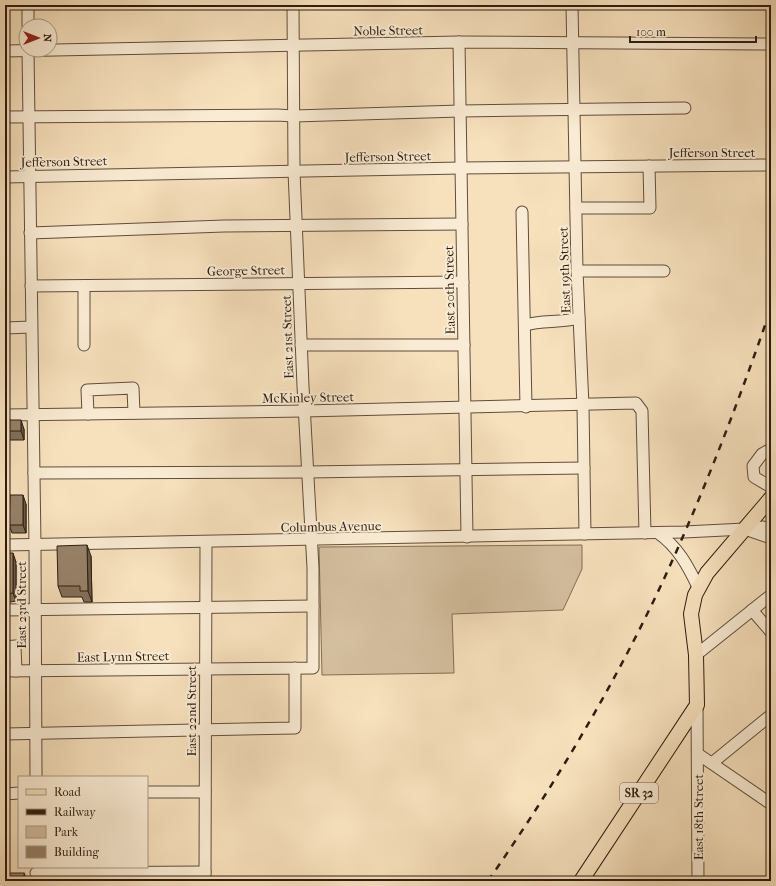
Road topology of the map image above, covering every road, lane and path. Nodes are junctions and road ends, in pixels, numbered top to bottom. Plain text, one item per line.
1 (28, 5) edge
2 (293, 5) edge
3 (572, 5) edge
4 (28, 18) edge
5 (458, 42) junction
6 (573, 42) junction
7 (771, 44) edge
8 (293, 46) junction
9 (18, 50) edge
10 (58, 50) edge
11 (5, 51) edge
12 (28, 58) edge
13 (685, 108) dead end
14 (574, 110) junction
15 (460, 111) junction
16 (294, 116) junction
17 (5, 118) edge
18 (30, 118) junction
19 (771, 165) edge
20 (649, 166) junction
21 (461, 168) junction
22 (575, 168) junction
23 (294, 171) junction
24 (30, 175) junction
25 (5, 177) edge
26 (576, 208) junction
27 (522, 212) dead end
28 (462, 224) junction
29 (296, 226) junction
30 (30, 233) junction
31 (664, 270) dead end
32 (577, 271) junction
33 (463, 282) junction
34 (299, 284) junction
35 (31, 286) junction
36 (84, 286) junction
37 (579, 318) junction
38 (525, 325) junction
39 (31, 327) junction
40 (5, 328) edge
41 (84, 345) dead end
42 (301, 345) junction
43 (464, 345) junction
44 (583, 406) junction
45 (526, 407) junction
46 (465, 408) junction
47 (304, 411) junction
48 (134, 413) junction
49 (33, 414) junction
50 (88, 414) junction
51 (5, 415) edge
52 (771, 448) edge
53 (584, 468) junction
54 (466, 470) junction
55 (307, 472) junction
56 (34, 473) junction
57 (771, 487) edge
58 (771, 498) edge
59 (745, 529) junction
60 (771, 529) edge
61 (645, 533) junction
62 (658, 533) junction
63 (585, 534) junction
64 (467, 537) junction
65 (771, 538) edge
66 (311, 540) junction
67 (206, 542) junction
68 (5, 545) edge
69 (35, 545) junction
70 (698, 587) junction
71 (771, 595) edge
72 (206, 606) junction
73 (313, 606) junction
74 (35, 609) junction
75 (5, 610) edge
76 (752, 610) junction
77 (771, 632) edge
78 (5, 646) edge
79 (696, 655) junction
80 (295, 668) junction
81 (313, 668) joint
82 (205, 669) junction
83 (10, 671) edge
84 (35, 671) junction
85 (697, 705) junction
86 (771, 714) edge
87 (205, 730) junction
88 (36, 733) junction
89 (5, 734) edge
90 (698, 754) junction
91 (712, 764) junction
92 (36, 776) edge
93 (148, 792) edge
94 (205, 792) junction
95 (18, 793) edge
96 (5, 794) edge
97 (771, 804) edge
98 (36, 874) edge
99 (205, 876) edge
100 (581, 881) edge
101 (698, 881) edge

1 - 4 street
2 - 8 street, East 21st Street
3 - 6 street, East 19th Street
5 - 6 street, Noble Street
5 - 8 street, Noble Street
5 - 15 street, East 20th Street
6 - 7 street, Noble Street
6 - 14 street, East 19th Street
8 - 10 street, Noble Street
8 - 16 street, East 21st Street
9 - 11 street, Noble Street
12 - 18 street, East 23rd Street
13 - 14 street
14 - 15 street
14 - 22 street, East 19th Street
15 - 16 street
15 - 21 street, East 20th Street
16 - 18 street
16 - 23 street, East 21st Street
17 - 18 street
18 - 24 street, East 23rd Street
19 - 20 street, Jefferson Street
20 - 22 street, Jefferson Street
20 - 26 street
21 - 22 street, Jefferson Street
21 - 23 street, Jefferson Street
21 - 28 street, East 20th Street
22 - 26 street, East 19th Street
23 - 24 street, Jefferson Street
23 - 29 street, East 21st Street
24 - 25 street, Jefferson Street
24 - 30 street, East 23rd Street
26 - 32 street, East 19th Street
27 - 38 street
28 - 29 street
28 - 33 street, East 20th Street
29 - 30 street
29 - 34 street, East 21st Street
30 - 35 street, East 23rd Street
31 - 32 street
32 - 37 street, East 19th Street
33 - 34 street, George Street
33 - 43 street, East 20th Street
34 - 36 street, George Street
34 - 42 street, East 21st Street
35 - 36 street, George Street
35 - 39 street, East 23rd Street
36 - 41 street
37 - 38 street
37 - 44 street, East 19th Street
38 - 45 street
39 - 40 street
39 - 49 street, East 23rd Street
42 - 43 street
42 - 47 street, East 21st Street
43 - 46 street, East 20th Street
44 - 45 street, McKinley Street
44 - 53 street, East 19th Street
44 - 61 street, McKinley Street
45 - 46 street, McKinley Street
46 - 47 street, McKinley Street
46 - 54 street, East 20th Street
47 - 48 street, McKinley Street
47 - 55 street, East 21st Street
48 - 50 street, McKinley Street
48 - 50 street
49 - 50 street, McKinley Street
49 - 51 street, McKinley Street
49 - 56 street, East 23rd Street
52 - 57 street
53 - 54 street
53 - 63 street, East 19th Street
54 - 55 street
54 - 64 street, East 20th Street
55 - 56 street
55 - 66 street, East 21st Street
56 - 69 street, East 23rd Street
58 - 59 main road
59 - 60 street
59 - 62 street, Columbus Avenue
59 - 65 street, Columbus Avenue
59 - 70 main road
61 - 62 street, Columbus Avenue
61 - 63 street, Columbus Avenue
62 - 70 street
63 - 64 street, Columbus Avenue
64 - 66 street, Columbus Avenue
66 - 67 street, Columbus Avenue
66 - 73 street, East 21st Street
67 - 69 street, Columbus Avenue
67 - 72 street, East 22nd Street
68 - 69 street, Columbus Avenue
69 - 74 street, East 23rd Street
70 - 79 main road
71 - 76 street
72 - 73 street
72 - 74 street
72 - 82 street, East 22nd Street
73 - 81 street, East 21st Street
74 - 75 street
74 - 84 street, East 23rd Street
76 - 77 street
76 - 79 street
78 - 83 street
79 - 85 main road
80 - 81 street, East Lynn Street
80 - 82 street, East Lynn Street
80 - 87 street
82 - 84 street, East Lynn Street
82 - 87 street, East 22nd Street
83 - 84 street, East Lynn Street
84 - 88 street, East 23rd Street
85 - 90 street, East 18th Street
85 - 100 main road, SR 32
86 - 91 street
87 - 88 street
87 - 94 street, East 22nd Street
88 - 89 street
88 - 92 street, East 23rd Street
90 - 91 street
90 - 101 street, East 18th Street
91 - 97 street
93 - 94 street
94 - 99 street, East 22nd Street
95 - 96 street
98 - 99 street

